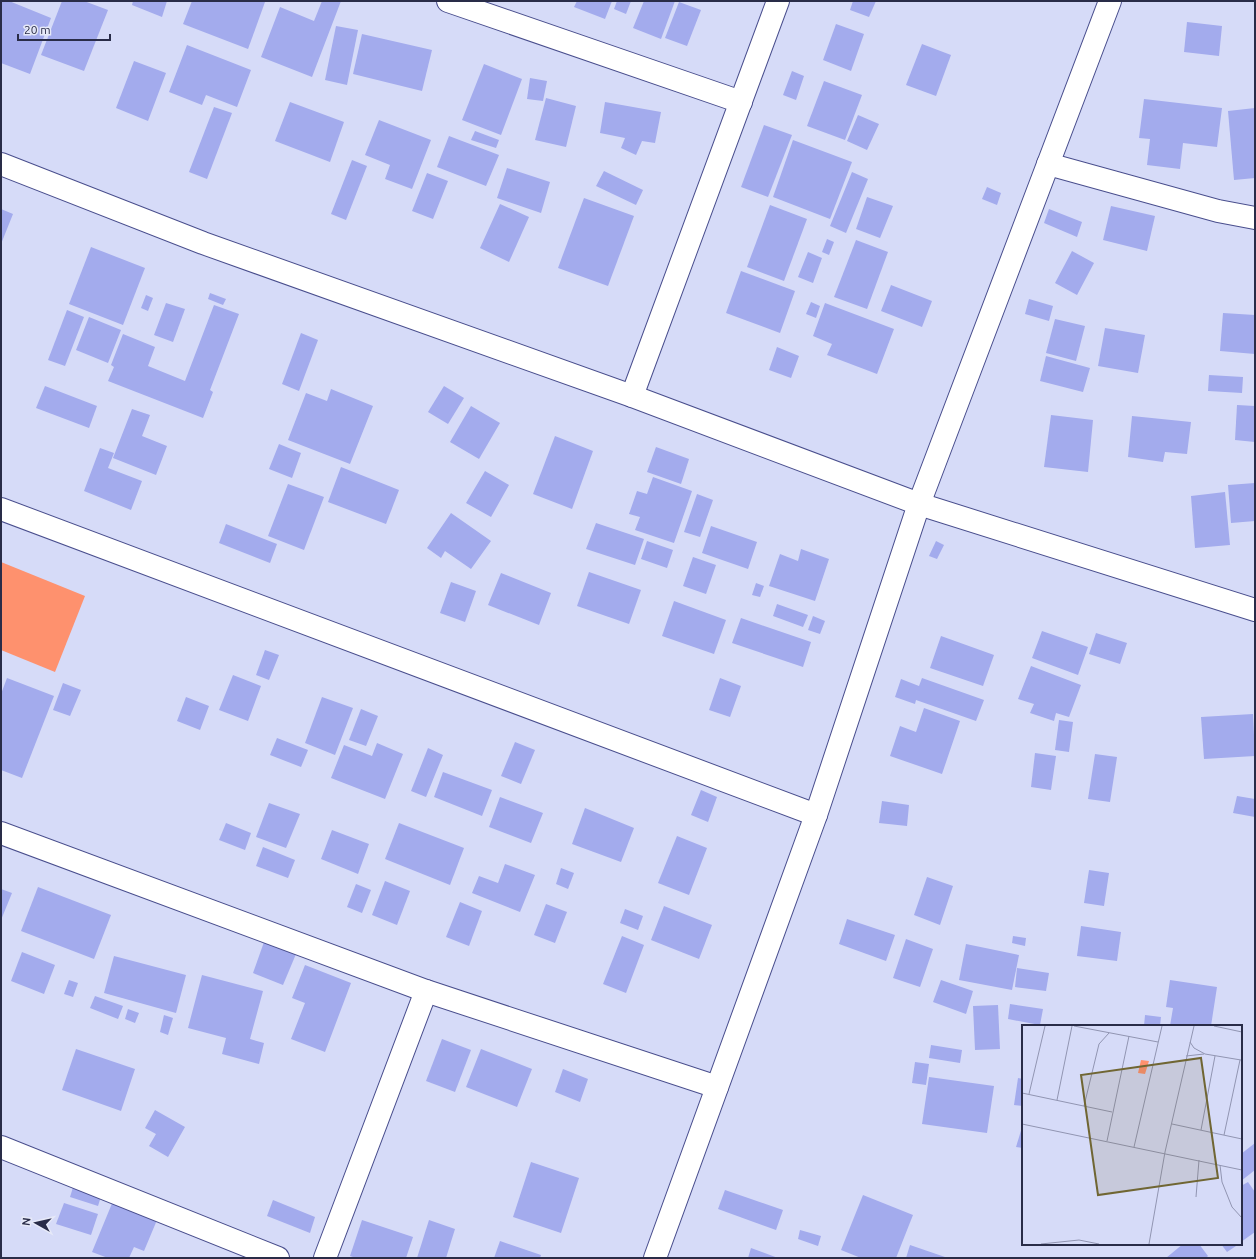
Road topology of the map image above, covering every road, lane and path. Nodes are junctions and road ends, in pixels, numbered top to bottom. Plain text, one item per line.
1 (448, 1) edge
2 (778, 1) edge
3 (1110, 1) edge
4 (741, 102) junction
5 (1, 164) edge
6 (1048, 164) junction
7 (1255, 218) edge
8 (632, 396) junction
9 (919, 504) junction
10 (1, 509) edge
11 (1255, 610) edge
12 (816, 815) junction
13 (1, 833) edge
14 (426, 991) junction
15 (716, 1088) junction
16 (1, 1147) edge
17 (278, 1258) edge
18 (325, 1258) edge
19 (655, 1258) edge

1 - 4 street
2 - 4 street
3 - 6 street
4 - 8 street
5 - 8 street
6 - 7 street
6 - 9 street
8 - 9 street
9 - 11 street
9 - 12 street
10 - 12 street
12 - 15 street
13 - 14 street
14 - 15 street
14 - 18 street
15 - 19 street
16 - 17 street

